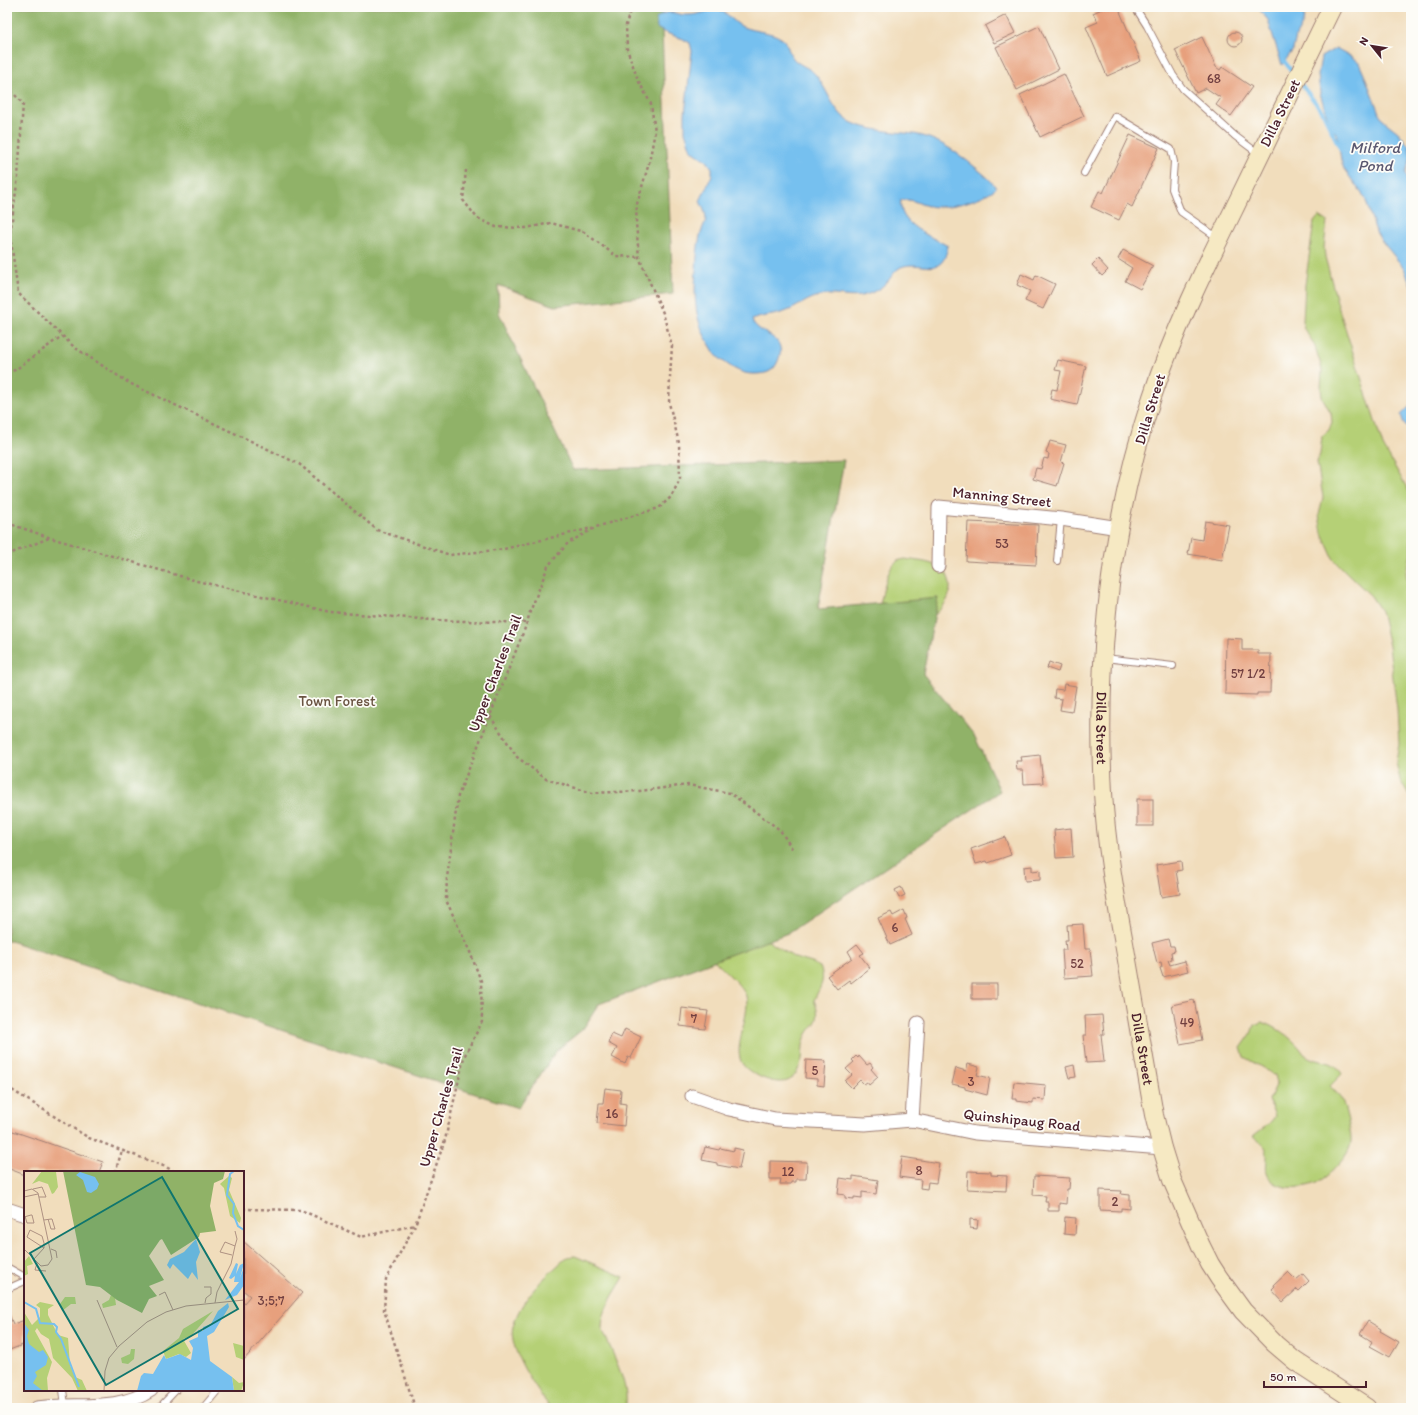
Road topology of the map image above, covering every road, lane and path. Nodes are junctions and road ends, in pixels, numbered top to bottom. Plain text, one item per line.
1 (631, 7) edge
2 (1135, 7) edge
3 (1332, 7) edge
4 (7, 86) edge
5 (1260, 154) junction
6 (466, 170) dead end
7 (1084, 173) dead end
8 (1219, 238) junction
9 (639, 257) junction
10 (62, 336) junction
11 (7, 373) edge
12 (1061, 519) junction
13 (7, 524) edge
14 (596, 527) junction
15 (1119, 528) junction
16 (50, 538) junction
17 (7, 555) edge
18 (1057, 562) dead end
19 (938, 566) dead end
20 (527, 623) junction
21 (1104, 658) junction
22 (1173, 666) dead end
23 (490, 716) junction
24 (793, 850) dead end
25 (918, 1023) dead end
26 (7, 1087) edge
27 (692, 1096) dead end
28 (912, 1120) junction
29 (1162, 1148) junction
30 (122, 1150) junction
31 (115, 1171) edge
32 (173, 1171) edge
33 (244, 1209) edge
34 (7, 1210) edge
35 (24, 1215) edge
36 (416, 1224) junction
37 (7, 1267) edge
38 (24, 1276) edge
39 (24, 1281) edge
40 (7, 1289) edge
41 (63, 1391) edge
42 (149, 1391) edge
43 (175, 1391) edge
44 (217, 1391) edge
45 (65, 1405) junction
46 (114, 1406) edge
47 (37, 1408) edge
48 (159, 1408) edge
49 (203, 1408) edge
50 (415, 1408) edge
51 (1367, 1408) edge

1 - 9 path, Upper Charles Trail
2 - 5 lane
3 - 5 main road, Dilla Street
4 - 10 path
5 - 8 main road, Dilla Street
6 - 9 path
7 - 8 lane
8 - 15 main road, Dilla Street
9 - 14 path, Upper Charles Trail
10 - 11 path
10 - 14 path
12 - 15 street, Manning Street
12 - 18 lane
12 - 19 street, Manning Street
13 - 16 path
14 - 20 path, Upper Charles Trail
15 - 21 main road, Dilla Street
16 - 17 path
16 - 20 path
20 - 23 path, Upper Charles Trail
21 - 22 lane
21 - 29 main road, Dilla Street
23 - 24 path
23 - 36 path, Upper Charles Trail
25 - 28 street
26 - 30 path
27 - 28 street, Quinshipaug Road
28 - 29 street, Quinshipaug Road
29 - 51 main road, Dilla Street
30 - 31 path
30 - 32 path
33 - 36 path
34 - 35 street
36 - 50 path, Upper Charles Trail
37 - 38 lane
39 - 40 lane
41 - 45 lane
42 - 46 street
43 - 48 lane
44 - 49 lane
45 - 46 street
45 - 47 street

